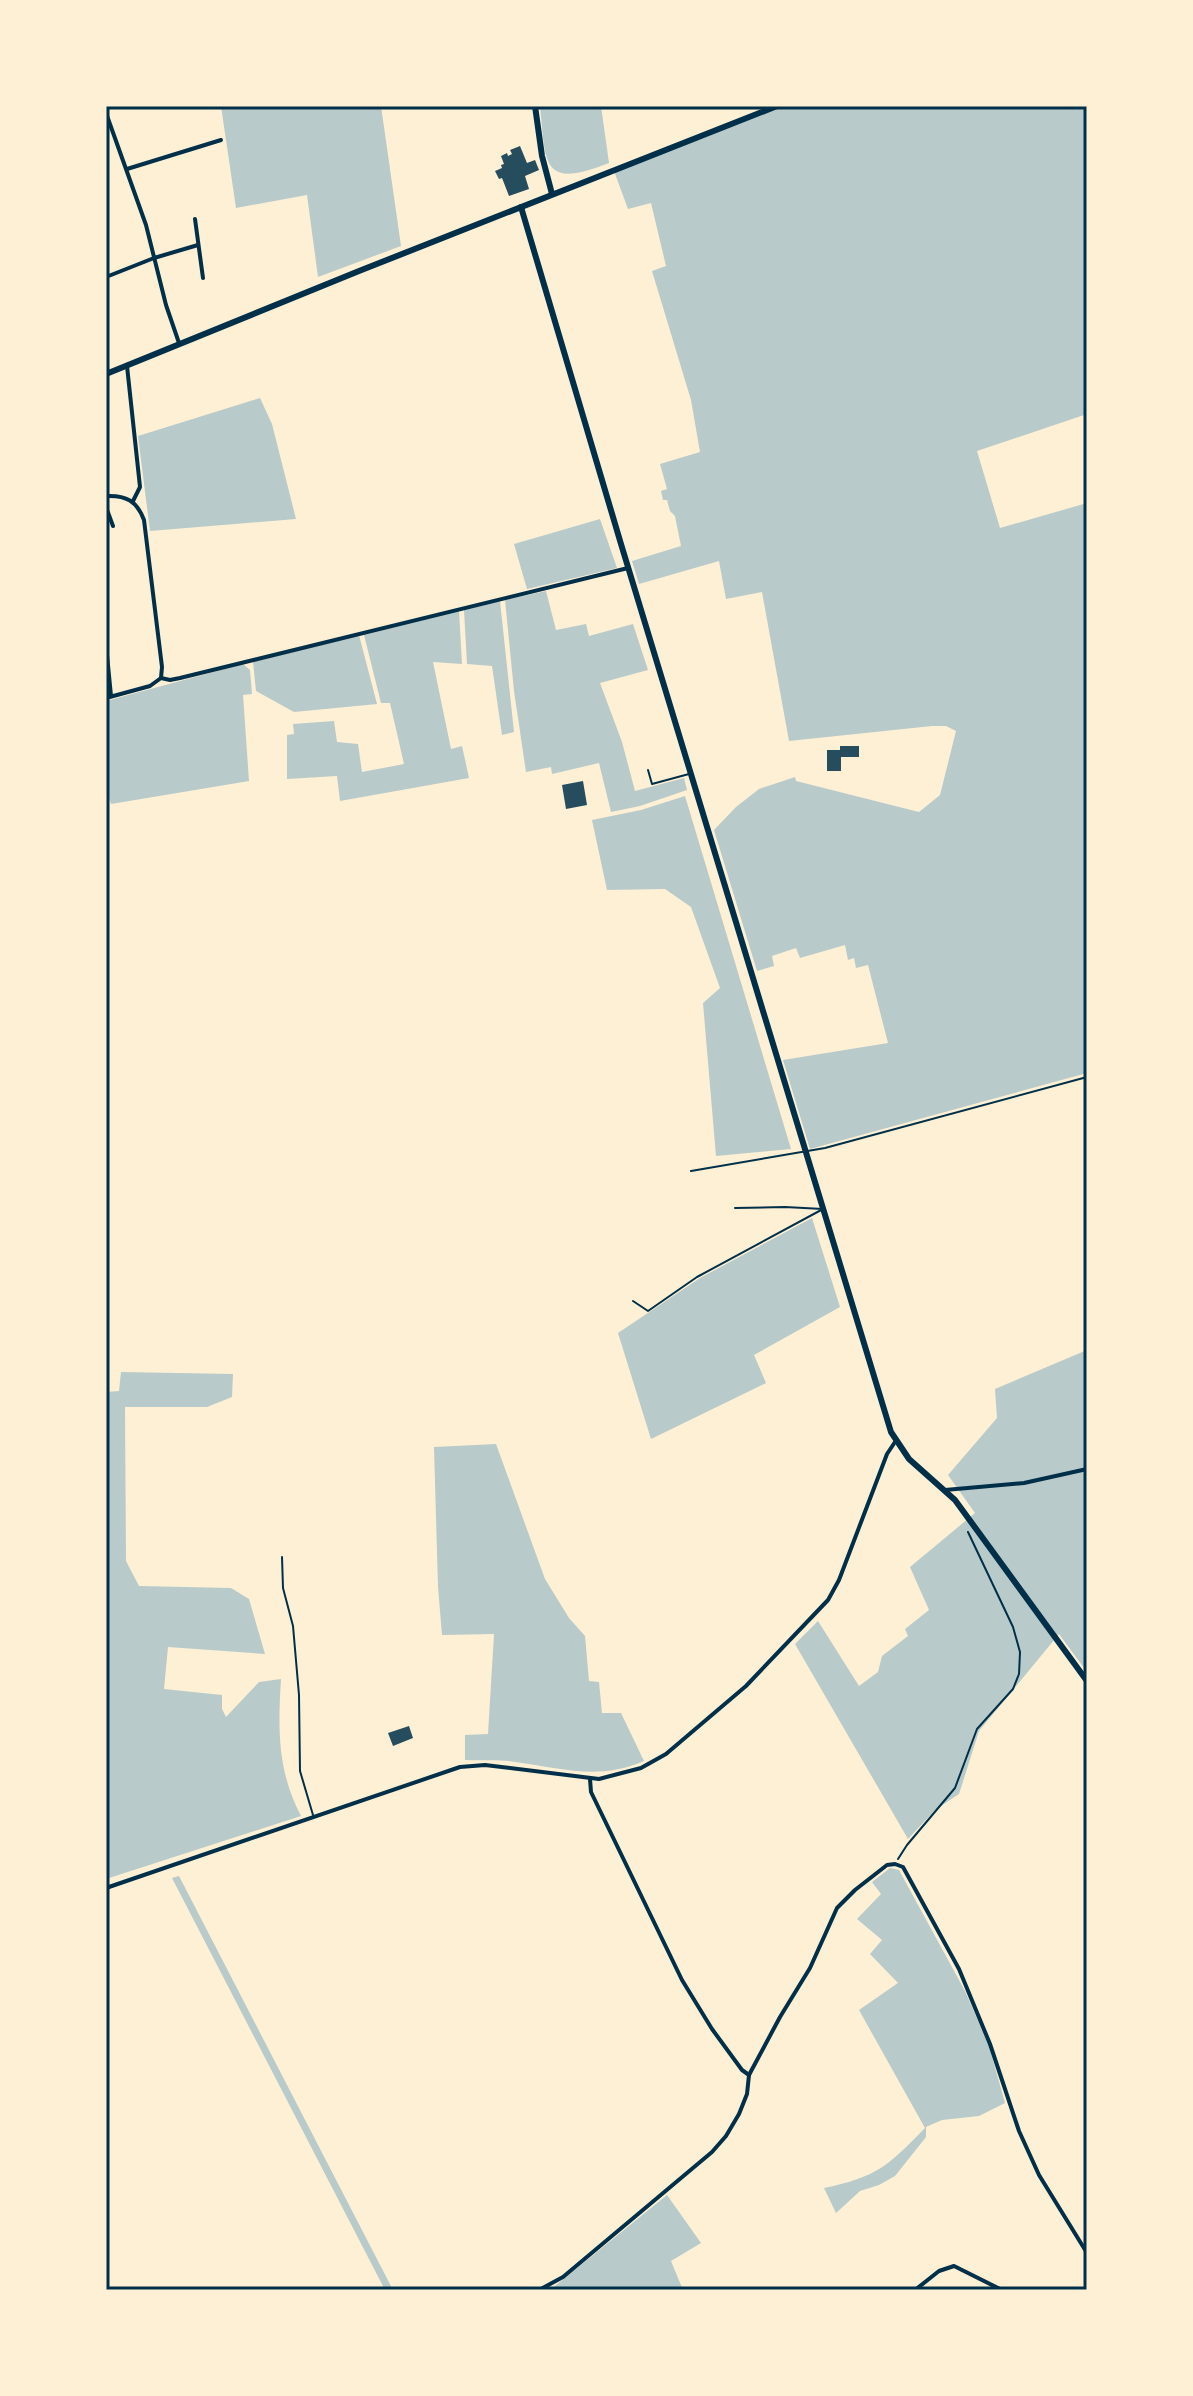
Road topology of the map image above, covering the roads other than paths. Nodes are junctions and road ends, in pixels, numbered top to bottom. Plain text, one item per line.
1 (535, 106) edge
2 (777, 106) edge
3 (106, 113) edge
4 (221, 140) dead end
5 (127, 169) junction
6 (552, 194) junction
7 (521, 207) junction
8 (195, 219) dead end
9 (198, 245) junction
10 (154, 258) junction
11 (106, 277) edge
12 (203, 278) dead end
13 (179, 343) junction
14 (127, 366) junction
15 (106, 374) edge
16 (106, 496) edge
17 (133, 501) junction
18 (106, 507) edge
19 (113, 526) dead end
20 (628, 568) junction
21 (106, 645) edge
22 (161, 678) junction
23 (108, 697) edge
24 (648, 770) dead end
25 (691, 773) junction
26 (1087, 1077) edge
27 (805, 1151) junction
28 (691, 1171) dead end
29 (735, 1208) dead end
30 (823, 1209) junction
31 (633, 1301) dead end
32 (895, 1442) junction
33 (1087, 1469) edge
34 (945, 1490) junction
35 (282, 1557) dead end
36 (1087, 1681) edge
37 (590, 1779) junction
38 (313, 1817) junction
39 (106, 1888) edge
40 (749, 2075) junction
41 (1087, 2253) edge
42 (539, 2290) edge
43 (915, 2290) edge
44 (1002, 2290) edge

1 - 6 street
2 - 6 street
3 - 5 street
4 - 5 street
5 - 10 street
6 - 7 street
7 - 13 street
7 - 20 street
8 - 9 street
9 - 10 street
9 - 12 street
10 - 11 street
10 - 13 street
13 - 14 street
14 - 15 street
14 - 17 street
16 - 17 street
17 - 22 street
18 - 19 street
20 - 22 street
20 - 25 street
21 - 23 street
22 - 23 street
24 - 25 lane
25 - 27 street
26 - 27 lane
27 - 28 lane
27 - 30 street
29 - 30 lane
30 - 31 lane
30 - 32 street
32 - 34 street
32 - 37 street
33 - 34 street
34 - 36 street
35 - 38 lane
37 - 38 street
37 - 40 street
38 - 39 street
40 - 41 street
40 - 42 street
43 - 44 street

